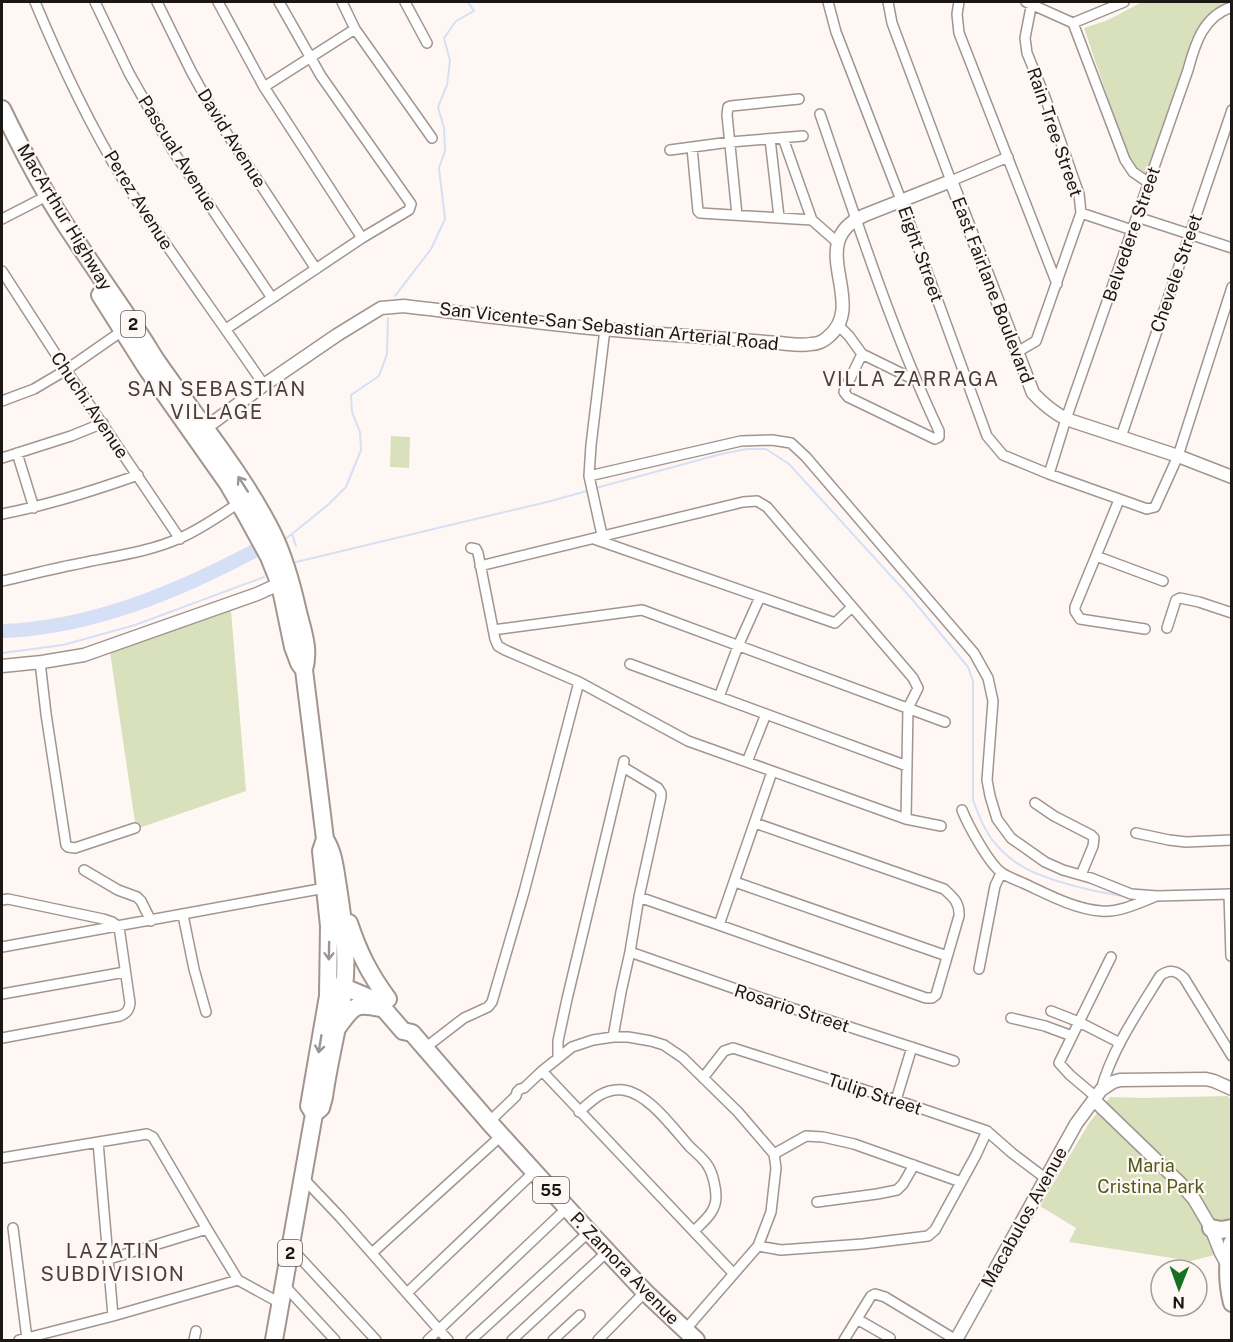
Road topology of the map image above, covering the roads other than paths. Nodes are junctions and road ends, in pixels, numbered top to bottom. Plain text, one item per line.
1 (35, 2) edge
2 (95, 2) edge
3 (157, 2) edge
4 (218, 2) edge
5 (279, 2) edge
6 (342, 2) edge
7 (405, 2) edge
8 (828, 2) edge
9 (888, 2) edge
10 (959, 2) edge
11 (1030, 2) edge
12 (1124, 2) edge
13 (1232, 7) edge
14 (1073, 23) junction
15 (355, 29) junction
16 (427, 43) dead end
17 (310, 58) junction
18 (264, 87) junction
19 (799, 99) dead end
20 (2, 109) edge
21 (1232, 110) edge
22 (820, 114) dead end
23 (2, 132) edge
24 (803, 136) dead end
25 (432, 138) dead end
26 (783, 138) junction
27 (770, 139) junction
28 (730, 142) junction
29 (692, 148) junction
30 (669, 150) dead end
31 (1008, 157) junction
32 (951, 182) junction
33 (1149, 183) junction
34 (39, 200) junction
35 (901, 200) junction
36 (1081, 213) junction
37 (737, 215) junction
38 (779, 217) junction
39 (1137, 217) junction
40 (2, 219) edge
41 (855, 219) junction
42 (812, 220) junction
43 (1132, 230) junction
44 (1189, 235) junction
45 (362, 238) junction
46 (837, 242) junction
47 (1232, 248) edge
48 (316, 269) junction
49 (2, 271) edge
50 (1057, 284) junction
51 (1232, 287) edge
52 (272, 298) junction
53 (838, 326) junction
54 (226, 329) junction
55 (605, 329) junction
56 (122, 331) junction
57 (1017, 352) junction
58 (862, 354) junction
59 (66, 370) junction
60 (915, 380) junction
61 (264, 385) junction
62 (2, 401) edge
63 (1066, 419) junction
64 (103, 423) junction
65 (200, 433) junction
66 (1121, 437) junction
67 (17, 453) junction
68 (1178, 456) junction
69 (2, 458) edge
70 (1049, 474) junction
71 (138, 475) junction
72 (1232, 477) edge
73 (589, 478) junction
74 (1119, 500) junction
75 (239, 503) junction
76 (34, 508) junction
77 (2, 514) edge
78 (598, 537) junction
79 (180, 539) junction
80 (471, 548) dead end
81 (1096, 556) junction
82 (480, 566) junction
83 (2, 581) edge
84 (1163, 581) dead end
85 (279, 584) junction
86 (760, 597) junction
87 (852, 607) junction
88 (1232, 613) edge
89 (1167, 628) dead end
90 (1145, 629) dead end
91 (493, 630) junction
92 (738, 646) junction
93 (40, 662) junction
94 (630, 664) dead end
95 (2, 666) edge
96 (304, 670) junction
97 (579, 682) junction
98 (719, 697) junction
99 (908, 708) junction
100 (766, 714) junction
101 (945, 722) dead end
102 (747, 762) junction
103 (908, 766) junction
104 (772, 772) junction
105 (1035, 803) dead end
106 (962, 810) dead end
107 (906, 819) junction
108 (755, 823) junction
109 (940, 826) dead end
110 (135, 828) dead end
111 (1137, 833) dead end
112 (325, 838) junction
113 (1232, 840) edge
114 (84, 870) dead end
115 (1002, 873) junction
116 (1081, 875) junction
117 (735, 882) junction
118 (326, 888) junction
119 (1230, 894) edge
120 (1156, 896) junction
121 (639, 897) junction
122 (340, 898) junction
123 (2, 900) edge
124 (183, 915) junction
125 (151, 921) junction
126 (719, 925) junction
127 (119, 927) junction
128 (2, 947) edge
129 (630, 952) junction
130 (947, 956) junction
131 (1231, 956) edge
132 (1111, 957) dead end
133 (979, 969) dead end
134 (125, 972) junction
135 (336, 982) junction
136 (2, 994) edge
137 (386, 1004) junction
138 (1051, 1011) dead end
139 (206, 1012) dead end
140 (1011, 1018) dead end
141 (1079, 1022) junction
142 (337, 1028) junction
143 (1072, 1036) junction
144 (613, 1037) junction
145 (2, 1038) edge
146 (1120, 1043) junction
147 (912, 1047) junction
148 (425, 1048) junction
149 (1232, 1056) edge
150 (558, 1058) junction
151 (954, 1061) dead end
152 (542, 1071) junction
153 (703, 1078) junction
154 (1232, 1089) edge
155 (1097, 1096) junction
156 (896, 1100) junction
157 (579, 1112) junction
158 (314, 1114) junction
159 (489, 1122) junction
160 (987, 1131) junction
161 (501, 1136) junction
162 (98, 1142) junction
163 (774, 1154) junction
164 (2, 1158) edge
165 (914, 1165) junction
166 (534, 1172) junction
167 (302, 1177) junction
168 (1046, 1178) junction
169 (961, 1182) junction
170 (817, 1202) dead end
171 (567, 1208) junction
172 (13, 1228) dead end
173 (1211, 1228) junction
174 (1232, 1228) edge
175 (207, 1229) junction
176 (694, 1231) junction
177 (588, 1232) junction
178 (1232, 1243) edge
179 (758, 1246) junction
180 (291, 1248) junction
181 (607, 1252) junction
182 (372, 1253) junction
183 (109, 1259) junction
184 (1227, 1264) junction
185 (733, 1273) junction
186 (238, 1280) junction
187 (284, 1285) junction
188 (645, 1292) junction
189 (407, 1293) junction
190 (1232, 1303) edge
191 (280, 1304) junction
192 (580, 1315) dead end
193 (113, 1316) junction
194 (857, 1319) junction
195 (440, 1330) junction
196 (690, 1335) edge
197 (890, 1338) dead end
198 (23, 1340) edge
199 (956, 1340) edge
200 (274, 1341) edge
201 (334, 1341) edge
202 (375, 1341) edge
203 (428, 1341) edge
204 (448, 1341) edge
205 (471, 1341) edge
206 (512, 1341) edge
207 (553, 1341) edge
208 (598, 1341) edge
209 (844, 1341) edge

1 - 54 street, Perez Avenue
2 - 52 street, Pascual Avenue
3 - 48 street, David Avenue
4 - 18 street
5 - 17 street
6 - 15 street
7 - 16 street
8 - 35 street, Eight Street
9 - 32 street
10 - 31 street
11 - 14 street
11 - 36 street, Rain Tree Street
12 - 14 street
13 - 33 street, Belvedere Street
14 - 33 street
15 - 17 street
15 - 25 street
17 - 18 street
17 - 45 street
18 - 45 street
19 - 28 street
20 - 65 highway, MacArthur Highway / 2
21 - 44 street, Chevele Street
22 - 41 street
23 - 34 highway, MacArthur Highway / 2
24 - 26 street
26 - 27 street
26 - 42 street
27 - 28 street
27 - 38 street
28 - 29 street
28 - 37 street
29 - 30 street
29 - 37 street
31 - 32 street
31 - 50 street
32 - 35 street
32 - 57 street, East Fairlane Boulevard
33 - 39 street, Belvedere Street
34 - 40 street
34 - 56 highway, MacArthur Highway / 2
35 - 41 street
35 - 70 street, Eight Street
36 - 43 street
36 - 50 street, Rain Tree Street
37 - 38 street
38 - 42 street
39 - 43 street, Belvedere Street
39 - 44 street
41 - 46 street
41 - 60 street
42 - 46 street
43 - 63 street, Belvedere Street
44 - 47 street
44 - 66 street, Chevele Street
45 - 48 street
46 - 53 street
48 - 52 street
49 - 59 street, Chuchi Avenue
50 - 57 street, Rain Tree Street
51 - 68 street
52 - 54 street
53 - 55 street, San Vicente-San Sebastian Arterial Road
53 - 58 street
54 - 61 street, Perez Avenue
55 - 61 street, San Vicente-San Sebastian Arterial Road
55 - 73 street
56 - 59 street
56 - 65 highway, MacArthur Highway / 2
57 - 63 street, East Fairlane Boulevard
58 - 60 street
58 - 60 street
59 - 62 street
59 - 64 street, Chuchi Avenue
61 - 65 street, San Vicente-San Sebastian Arterial Road
63 - 66 street, East Fairlane Boulevard
63 - 70 street, Belvedere Street
64 - 67 street
64 - 71 street, Chuchi Avenue
65 - 75 highway, MacArthur Highway / 2
96 -> 65 highway, MacArthur Highway / 2
66 - 68 street, East Fairlane Boulevard
67 - 69 street
67 - 76 street
68 - 72 street, East Fairlane Boulevard
68 - 74 street, Eight Street
70 - 74 street, Eight Street
71 - 76 street
71 - 79 street, Chuchi Avenue
73 - 78 street
73 - 116 street
74 - 81 street
75 - 79 street
75 - 85 highway, MacArthur Highway / 2
76 - 77 street
78 - 82 street
78 - 86 street
78 - 87 street
79 - 83 street
80 - 82 street
81 - 84 street
81 - 90 street
82 - 91 street
85 - 93 street
85 - 96 highway, MacArthur Highway / 2
86 - 87 street
86 - 92 street
87 - 99 street
88 - 89 street
91 - 92 street
91 - 97 street
92 - 98 street
92 - 99 street
93 - 95 street
93 - 110 street
94 - 98 street
96 - 112 highway, MacArthur Highway / 2
97 - 102 street
97 - 148 street
98 - 100 street
99 - 101 street
99 - 103 street
100 - 102 street
100 - 103 street
102 - 104 street
103 - 107 street
104 - 107 street
104 - 108 street
105 - 116 street
106 - 115 street
107 - 109 street
108 - 117 street
108 - 130 street
111 - 113 street
112 - 118 highway, MacArthur Highway / 2
112 - 122 highway, MacArthur Highway / 2
114 - 125 street
115 - 120 street
115 - 133 street
116 - 120 street
117 - 126 street
117 - 130 street
118 - 124 street
118 -> 135 highway, MacArthur Highway / 2
119 - 120 street
119 - 131 street
121 - 126 street
121 - 129 street
121 - 150 street
122 - 135 highway, MacArthur Highway / 2
122 - 137 highway
123 - 127 street
124 - 125 street
124 - 139 street
125 - 127 street
126 - 130 street
127 - 128 street
127 - 134 street
129 - 144 street
129 - 147 street, Rosario Street
132 - 141 street
134 - 136 street
134 - 145 street
135 - 137 highway, P. Zamora Avenue / 55
135 - 142 highway, MacArthur Highway / 2
135 -> 158 highway, MacArthur Highway / 2
137 - 142 highway
137 - 148 highway, P. Zamora Avenue / 55
138 - 141 street
140 - 143 street
141 - 143 street
141 - 146 street
142 - 158 highway, MacArthur Highway / 2
143 - 155 street
144 - 150 street
144 - 153 street
146 - 149 street
146 - 155 street
147 - 151 street, Rosario Street
147 - 156 street
148 - 159 highway, P. Zamora Avenue / 55
150 - 152 street
152 - 157 street
152 - 159 street
153 - 156 street, Tulip Street
153 - 163 street
154 - 155 street
155 - 168 street, Macabulos Avenue
155 - 173 street
156 - 160 street, Tulip Street
157 - 176 street
157 - 176 street
158 - 167 highway, MacArthur Highway / 2
159 - 161 highway, P. Zamora Avenue / 55
160 - 168 street, Tulip Street
160 - 169 street
161 - 166 highway, P. Zamora Avenue / 55
161 - 182 street
162 - 164 street
162 - 175 street
162 - 183 street
163 - 165 street
163 - 179 street
165 - 169 street
165 - 170 street
166 - 171 highway, P. Zamora Avenue / 55
166 - 189 street
167 - 180 highway, MacArthur Highway / 2
167 - 182 street
168 - 199 street, Macabulos Avenue
169 - 179 street
171 - 177 highway, P. Zamora Avenue / 55
171 - 195 street
172 - 198 street
173 - 174 highway
173 - 184 street
175 - 183 street
175 - 186 street
176 - 185 street
177 - 181 highway, P. Zamora Avenue / 55
177 - 205 street
178 - 184 highway
179 - 185 street
180 - 187 highway, MacArthur Highway / 2
180 - 202 street
181 - 188 highway, P. Zamora Avenue / 55
181 - 206 street
182 - 189 street
183 - 193 street
184 - 190 highway
185 - 196 street
186 - 191 street
186 - 193 street
187 - 191 highway, MacArthur Highway / 2
187 - 201 street
188 - 196 highway, P. Zamora Avenue / 55
188 - 208 street
189 - 195 street
191 - 200 highway, MacArthur Highway / 2
192 - 207 street
193 - 198 street
194 - 197 street
194 - 199 street
194 - 209 street
195 - 203 street
195 - 204 street

